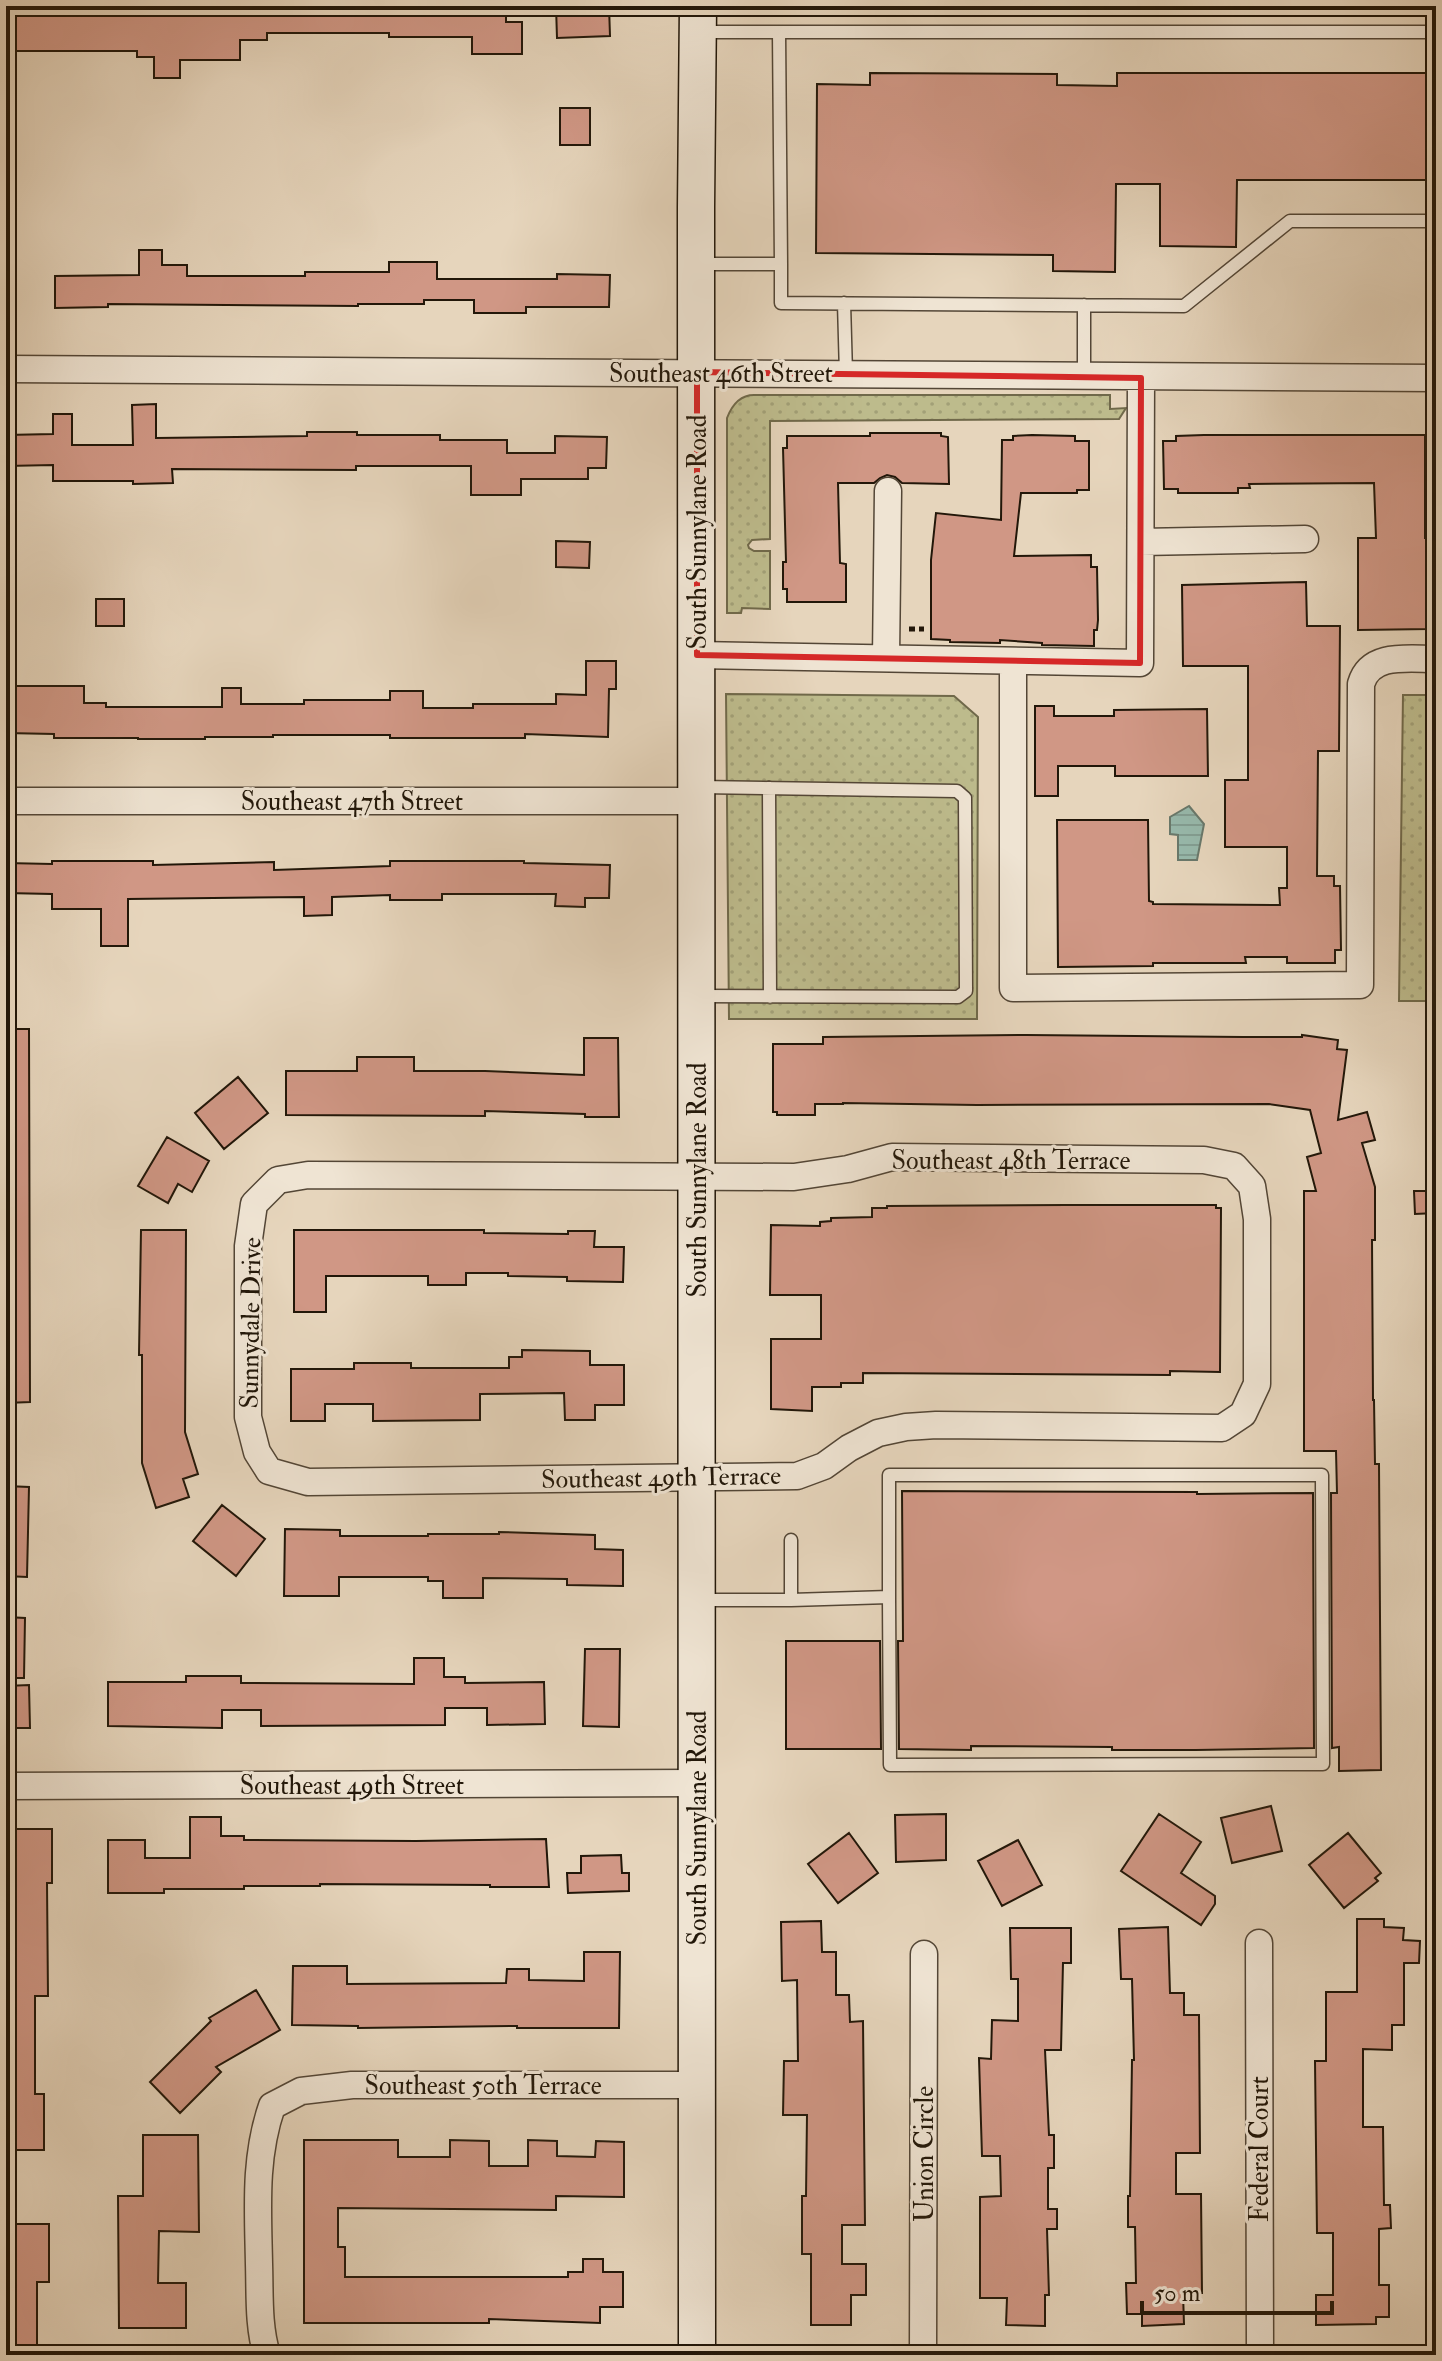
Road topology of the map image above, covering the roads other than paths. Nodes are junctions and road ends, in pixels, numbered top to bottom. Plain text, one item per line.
1 (698, 19) edge
2 (779, 32) junction
3 (1436, 32) edge
4 (1436, 221) edge
5 (697, 264) junction
6 (781, 264) junction
7 (844, 303) junction
8 (1084, 305) junction
9 (6, 369) edge
10 (697, 372) junction
11 (846, 374) junction
12 (1084, 377) junction
13 (1141, 378) junction
14 (1436, 378) edge
15 (888, 491) dead end
16 (1305, 539) dead end
17 (1141, 542) junction
18 (697, 655) junction
19 (886, 658) junction
20 (1436, 659) edge
21 (1013, 662) junction
22 (769, 788) junction
23 (697, 794) junction
24 (6, 801) edge
25 (697, 996) junction
26 (770, 997) junction
27 (697, 1175) junction
28 (278, 1180) joint
29 (1257, 1287) joint
30 (269, 1471) joint
31 (697, 1478) junction
32 (791, 1540) dead end
33 (889, 1597) junction
34 (697, 1600) junction
35 (791, 1600) junction
36 (697, 1783) junction
37 (6, 1786) edge
38 (1259, 1943) dead end
39 (924, 1954) dead end
40 (697, 2085) junction
41 (267, 2355) edge
42 (697, 2355) edge
43 (923, 2355) edge
44 (1260, 2355) edge

1 - 2 lane
1 - 5 main road, South Sunnylane Road
2 - 3 lane
2 - 6 lane
4 - 8 lane
5 - 6 lane
5 - 10 main road, South Sunnylane Road
6 - 7 lane
7 - 8 lane
7 - 11 lane
8 - 12 lane
9 - 10 street, Southeast 46th Street
10 - 11 street, Southeast 46th Street
10 - 18 main road, South Sunnylane Road
11 - 12 street, Southeast 46th Street
12 - 13 street, Southeast 46th Street
13 - 14 street, Southeast 46th Street
13 - 17 street
15 - 19 street
16 - 17 street
17 - 21 street
18 - 19 street
18 - 23 main road, South Sunnylane Road
19 - 21 street
20 - 21 street
22 - 23 lane
22 - 26 lane
22 - 26 lane
23 - 24 street, Southeast 47th Street
23 - 25 main road, South Sunnylane Road
25 - 26 lane
25 - 27 main road, South Sunnylane Road
27 - 28 street, Southeast 48th Terrace
27 - 29 street, Southeast 48th Terrace
27 - 31 main road, South Sunnylane Road
28 - 30 street, Sunnydale Drive
29 - 31 street, Southeast 49th Terrace
30 - 31 street, Southeast 49th Terrace
31 - 34 main road, South Sunnylane Road
32 - 35 lane
33 - 33 lane
33 - 35 lane
34 - 35 lane
34 - 36 main road, South Sunnylane Road
36 - 37 street, Southeast 49th Street
36 - 40 main road, South Sunnylane Road
38 - 44 street, Federal Court
39 - 43 street, Union Circle
40 - 41 street, Southeast 50th Terrace
40 - 42 main road, South Sunnylane Road

